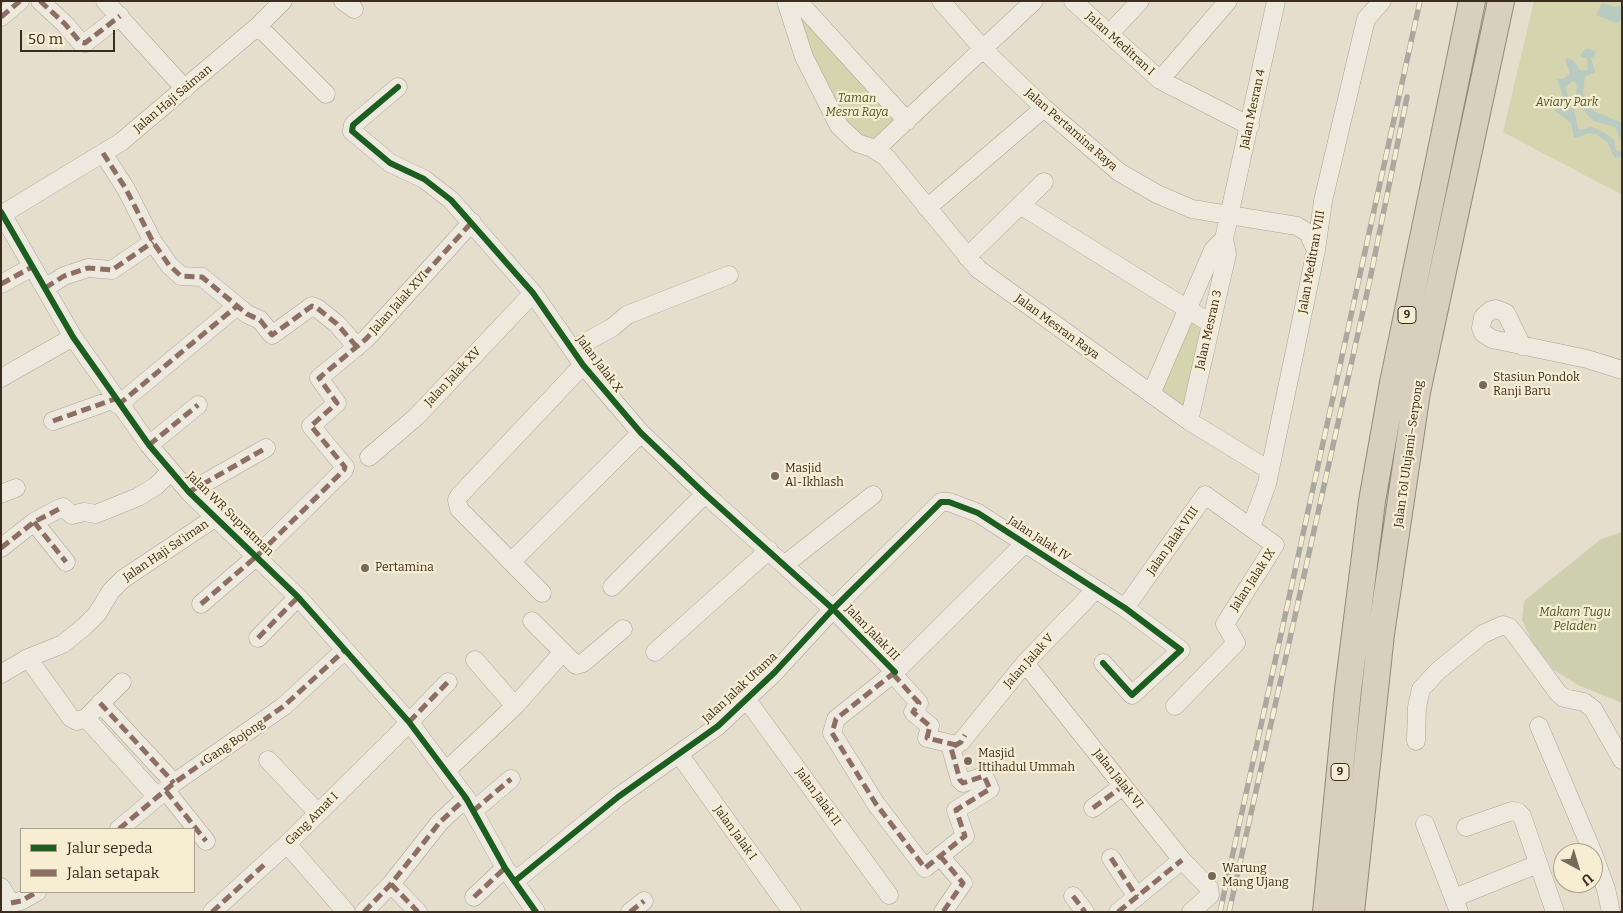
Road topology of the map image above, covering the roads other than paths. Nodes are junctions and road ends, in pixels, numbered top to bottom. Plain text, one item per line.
1 (20, 1) edge
2 (40, 1) edge
3 (105, 1) edge
4 (786, 1) edge
5 (798, 1) edge
6 (941, 1) edge
7 (1034, 1) edge
8 (1073, 1) edge
9 (1140, 1) edge
10 (1228, 1) edge
11 (1276, 1) edge
12 (1382, 1) edge
13 (1472, 1) edge
14 (1501, 1) edge
15 (280, 2) edge
16 (120, 16) junction
17 (1, 17) edge
18 (258, 26) junction
19 (1109, 34) junction
20 (984, 50) junction
21 (1160, 80) junction
22 (398, 87) dead end
23 (185, 89) junction
24 (326, 94) dead end
25 (1044, 108) junction
26 (907, 121) junction
27 (1250, 126) junction
28 (875, 150) junction
29 (103, 153) junction
30 (1044, 182) dead end
31 (1323, 201) junction
32 (1020, 205) junction
33 (927, 208) junction
34 (2, 213) edge
35 (1229, 217) junction
36 (472, 222) junction
37 (1288, 224) junction
38 (1224, 239) junction
39 (153, 242) junction
40 (1316, 250) junction
41 (967, 257) junction
42 (32, 267) junction
43 (729, 275) dead end
44 (1, 284) edge
45 (45, 288) junction
46 (533, 293) junction
47 (237, 306) junction
48 (1188, 309) junction
49 (1512, 322) junction
50 (1210, 323) junction
51 (73, 337) junction
52 (1497, 340) junction
53 (1522, 346) junction
54 (357, 347) junction
55 (573, 350) junction
56 (583, 365) junction
57 (1622, 370) edge
58 (1, 378) edge
59 (1151, 394) junction
60 (117, 402) junction
61 (198, 405) dead end
62 (53, 421) dead end
63 (1189, 421) junction
64 (641, 433) junction
65 (149, 445) junction
66 (266, 448) dead end
67 (368, 457) dead end
68 (1269, 470) junction
69 (171, 471) junction
70 (189, 492) junction
71 (704, 494) junction
72 (873, 495) dead end
73 (936, 506) joint
74 (216, 517) junction
75 (34, 522) junction
76 (1251, 527) junction
77 (1025, 543) junction
78 (2, 546) edge
79 (768, 550) junction
80 (257, 556) junction
81 (66, 562) dead end
82 (511, 562) junction
83 (784, 564) junction
84 (612, 587) dead end
85 (1096, 589) junction
86 (542, 593) dead end
87 (298, 597) junction
88 (201, 604) dead end
89 (1126, 608) junction
90 (834, 609) junction
91 (532, 621) dead end
92 (623, 629) dead end
93 (258, 638) dead end
94 (345, 650) junction
95 (655, 652) dead end
96 (562, 653) junction
97 (28, 658) junction
98 (475, 660) dead end
99 (1025, 663) junction
100 (1104, 663) dead end
101 (894, 673) junction
102 (1, 674) edge
103 (122, 682) dead end
104 (448, 682) dead end
105 (747, 700) junction
106 (100, 703) junction
107 (515, 706) junction
108 (1175, 706) dead end
109 (86, 718) junction
110 (409, 722) junction
111 (1539, 726) dead end
112 (961, 740) junction
113 (1416, 740) dead end
114 (678, 754) junction
115 (268, 760) dead end
116 (1622, 760) edge
117 (447, 770) junction
118 (511, 779) dead end
119 (1123, 786) junction
120 (166, 790) junction
121 (473, 805) junction
122 (1093, 808) dead end
123 (318, 813) junction
124 (1425, 824) dead end
125 (120, 828) edge
126 (1466, 828) dead end
127 (206, 841) dead end
128 (1589, 843) edge
129 (287, 844) junction
130 (940, 856) junction
131 (1111, 858) dead end
132 (1182, 860) junction
133 (1538, 864) junction
134 (510, 874) junction
135 (1603, 881) edge
136 (391, 884) junction
137 (1, 887) edge
138 (35, 893) edge
139 (889, 895) dead end
140 (1073, 896) dead end
141 (474, 897) dead end
142 (1137, 897) junction
143 (1457, 905) edge
144 (5, 909) edge
145 (532, 910) edge
146 (212, 912) edge
147 (346, 912) edge
148 (364, 912) edge
149 (418, 912) edge
150 (792, 912) edge
151 (943, 912) edge
152 (1085, 912) edge
153 (1118, 912) edge
154 (1191, 912) edge
155 (1326, 912) edge
156 (1351, 912) edge
157 (1555, 912) edge
158 (1611, 912) edge

1 - 17 street
2 - 16 street
3 - 16 street
4 - 28 street, Jalan Mesran Raya
5 - 26 street
6 - 20 street, Jalan Pertamina Raya
7 - 20 street
8 - 19 street, Jalan Meditran I
9 - 19 street
10 - 21 street
11 - 27 street, Jalan Mesran 4
12 - 31 street, Jalan Meditran VIII
13 - 155 highway, Jalan Tol Ulujami–Serpong / 9
14 - 156 highway, Jalan Tol Ulujami–Serpong / 9
15 - 18 street, Jalan Haji Saiman
16 - 23 street
18 - 23 street, Jalan Haji Saiman
18 - 24 street
19 - 21 street, Jalan Meditran I
20 - 25 street, Jalan Pertamina Raya
20 - 26 street
21 - 27 street, Jalan Meditran I
22 - 36 street, Jalan Jalak X
23 - 29 street, Jalan Haji Saiman
25 - 33 street
25 - 35 street, Jalan Pertamina Raya
26 - 28 street
27 - 35 street, Jalan Mesran 4
28 - 33 street, Jalan Mesran Raya
29 - 34 street, Jalan Haji Saiman
29 - 39 street
30 - 32 street
31 - 37 street
31 - 40 street, Jalan Meditran VIII
32 - 41 street
32 - 48 street
33 - 41 street, Jalan Mesran Raya
34 - 42 street, Jalan WR Supratman
35 - 37 street, Jalan Pertamina Raya
35 - 38 street, Jalan Mesran 3
36 - 46 street, Jalan Jalak X
36 - 54 street, Jalan Jalak XVI
37 - 40 street, Jalan Pertamina Raya
38 - 48 street, Jalan Mesran 3
38 - 50 street, Jalan Mesran 3
39 - 45 street
39 - 47 street
40 - 68 street, Jalan Meditran VIII
41 - 59 street, Jalan Mesran Raya
42 - 44 street
42 - 45 street, Jalan WR Supratman
43 - 55 street
45 - 51 street, Jalan WR Supratman
46 - 55 street, Jalan Jalak X
46 - 67 street, Jalan Jalak XV
47 - 54 street
47 - 60 street
48 - 50 street
48 - 59 street, Jalan Mesran 3
49 - 52 street
49 - 52 street
49 - 53 street
50 - 63 street, Jalan Mesran 3
51 - 58 street
51 - 60 street, Jalan WR Supratman
52 - 53 street
53 - 57 street
54 - 80 street, Jalan Jalak XVI
55 - 56 street, Jalan Jalak X
56 - 64 street, Jalan Jalak X
56 - 82 street
59 - 63 street, Jalan Mesran Raya
60 - 62 street
60 - 65 street, Jalan WR Supratman
61 - 65 street
63 - 68 street, Jalan Mesran Raya
64 - 71 street, Jalan Jalak X
64 - 82 street
65 - 69 street, Jalan WR Supratman
66 - 70 street
68 - 76 street, Jalan Meditran VIII
69 - 70 street, Jalan WR Supratman
69 - 75 street
70 - 74 street, Jalan WR Supratman
71 - 79 street, Jalan Jalak X
71 - 84 street
72 - 83 street
73 - 77 street, Jalan Jalak IV
73 - 90 street, Jalan Jalak Utama
74 - 80 street, Jalan WR Supratman
74 - 97 street, Jalan Haji Sa'iman
75 - 78 street
75 - 81 street
76 - 89 street, Jalan Jalak VIII
76 - 108 street, Jalan Jalak IX
77 - 85 street, Jalan Jalak IV
77 - 101 street, Jalan Jalak III
79 - 83 street, Jalan Jalak X
79 - 95 street
80 - 87 street, Jalan WR Supratman
80 - 88 street
82 - 86 street
83 - 90 street, Jalan Jalak X
85 - 89 street, Jalan Jalak IV
85 - 99 street, Jalan Jalak V
87 - 93 street
87 - 94 street, Jalan WR Supratman
89 - 100 street, Jalan Jalak IV
90 - 101 street, Jalan Jalak III
90 - 105 street, Jalan Jalak Utama
91 - 96 street
92 - 96 street
94 - 110 street, Jalan WR Supratman
94 - 120 street, Gang Bojong
96 - 107 street
97 - 102 street, Jalan Haji Sa'iman
97 - 109 street
98 - 107 street
99 - 112 street, Jalan Jalak V
99 - 119 street, Jalan Jalak VI
101 - 112 street
101 - 130 street
103 - 106 street
104 - 110 street, Gang Amat I
105 - 114 street, Jalan Jalak Utama
105 - 139 street, Jalan Jalak II
106 - 109 street
106 - 120 street
107 - 117 street
109 - 120 street
110 - 117 street, Jalan WR Supratman
110 - 123 street, Gang Amat I
111 - 128 street
112 - 130 street
113 - 116 street
114 - 134 street, Jalan Jalak Utama
114 - 150 street, Jalan Jalak I
115 - 123 street
117 - 121 street, Jalan WR Supratman
118 - 121 street
119 - 122 street
119 - 132 street, Jalan Jalak VI
120 - 125 street, Gang Bojong
120 - 127 street
121 - 134 street, Jalan WR Supratman
121 - 136 street
123 - 129 street, Gang Amat I
124 - 143 street
126 - 133 street
129 - 146 street, Gang Amat I
129 - 147 street
130 - 151 street
131 - 142 street
132 - 142 street
132 - 154 street, Jalan Jalak VI
133 - 143 street
133 - 157 street
134 - 141 street, Jalan Jalak Utama
134 - 145 street, Jalan WR Supratman
135 - 158 street
136 - 148 street
136 - 149 street
137 - 144 street
138 - 144 street
140 - 152 street
142 - 153 street

